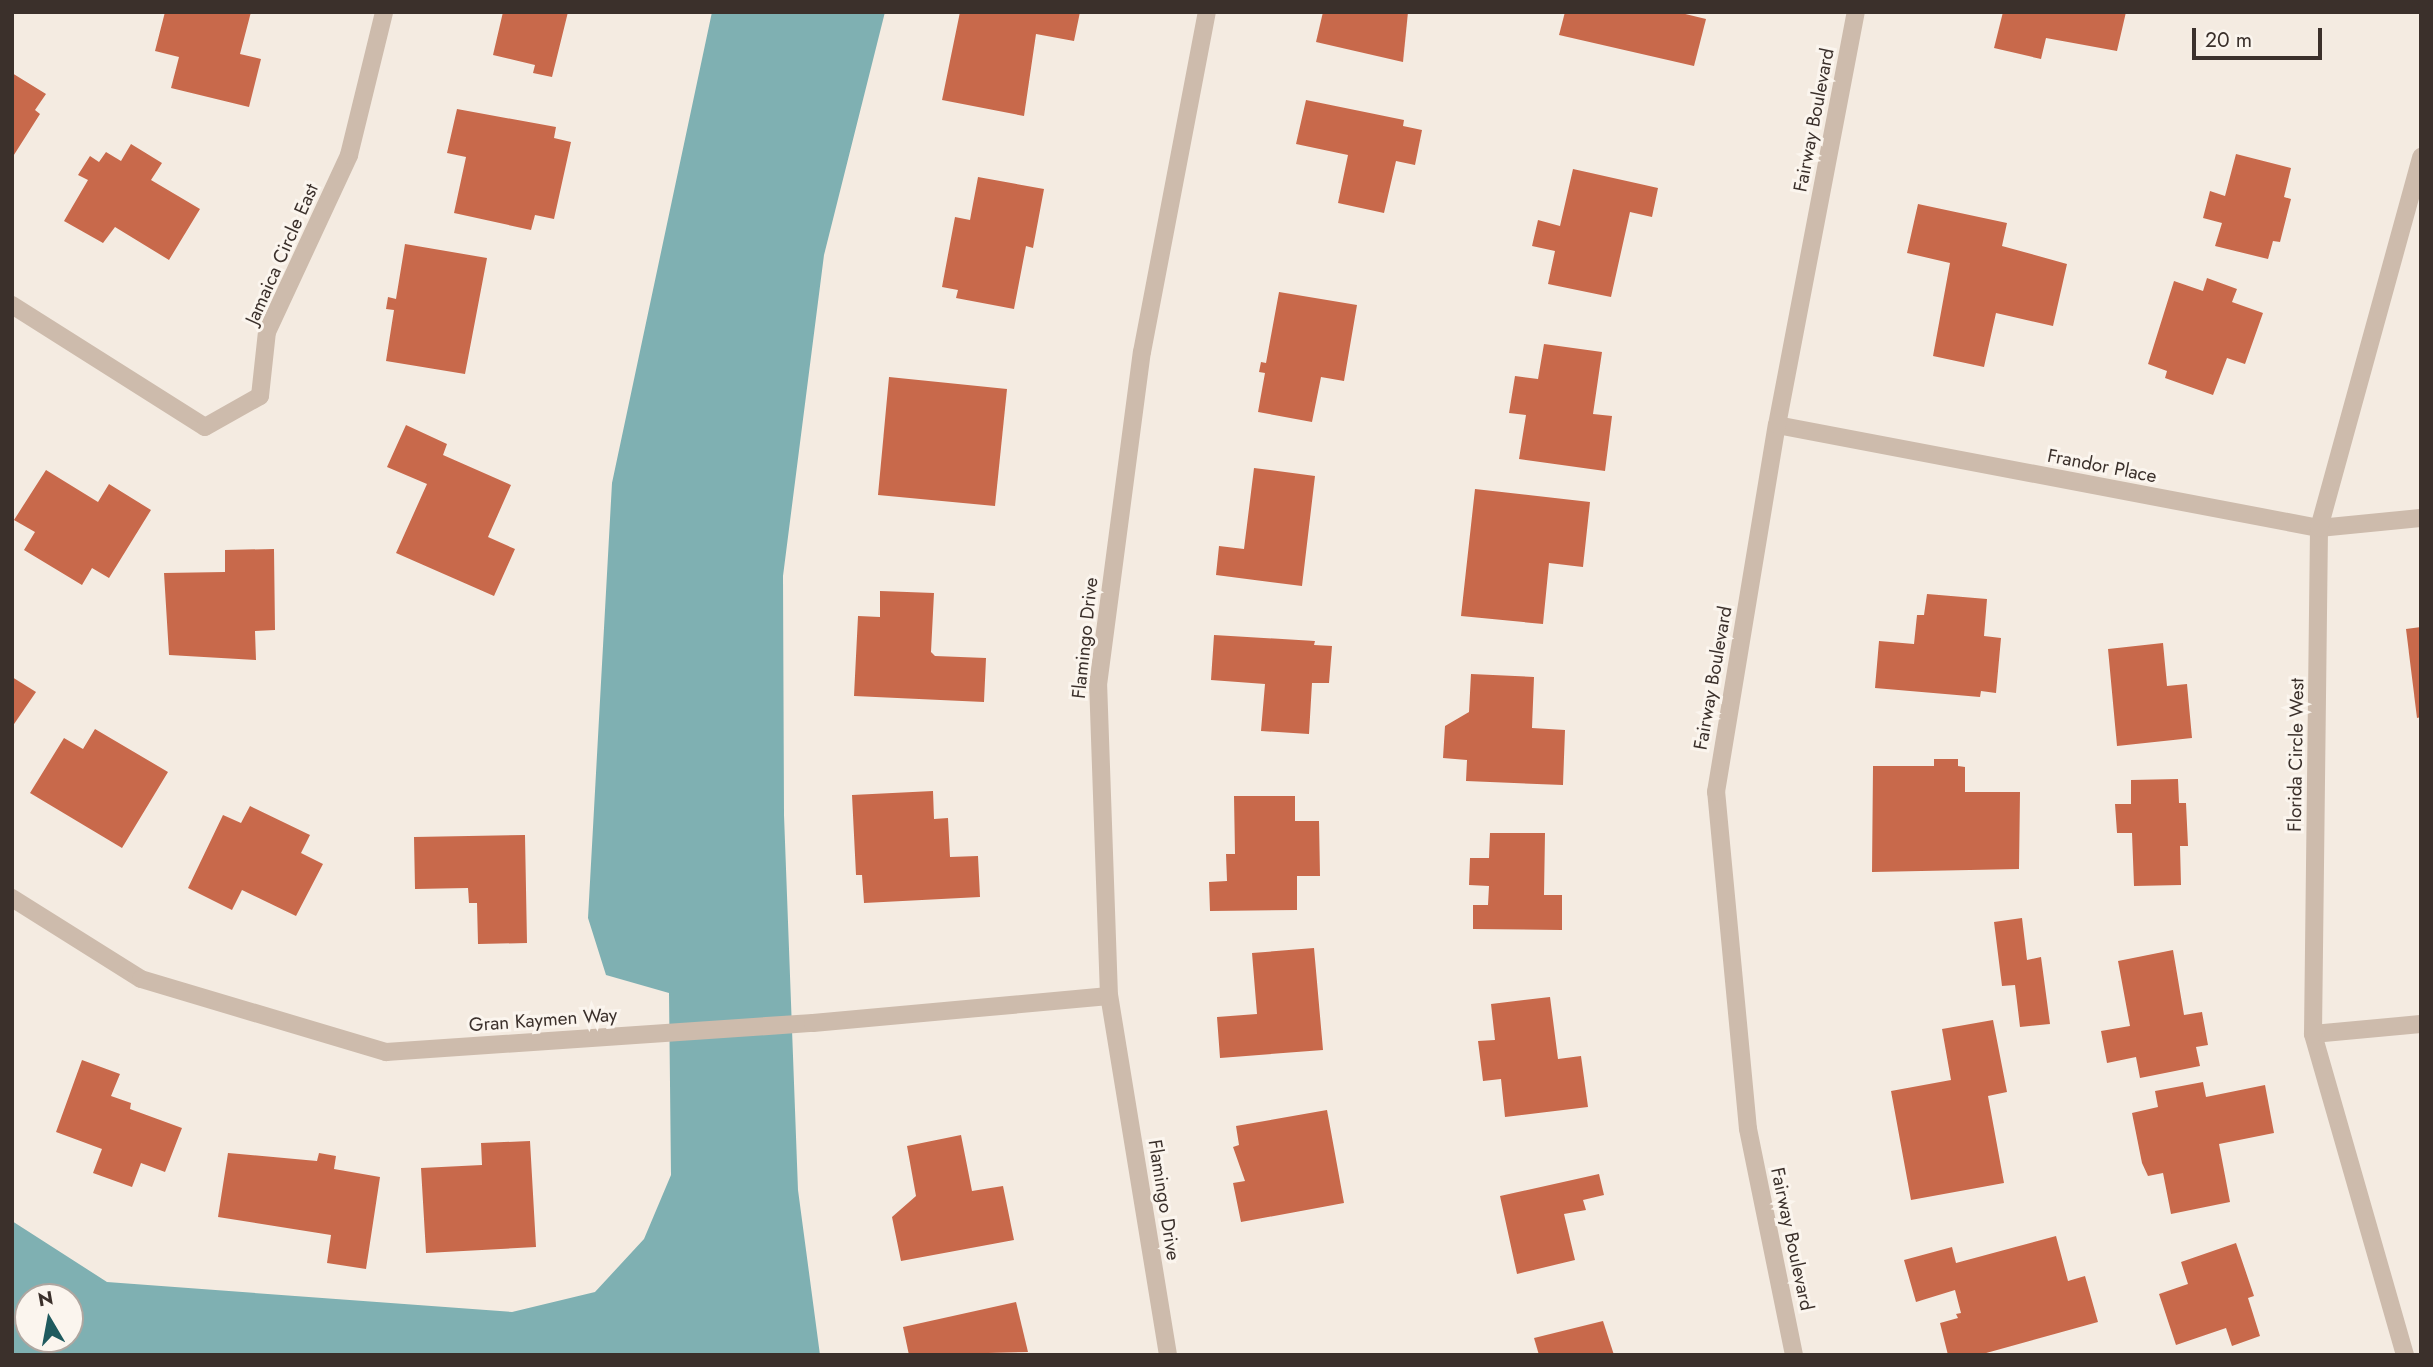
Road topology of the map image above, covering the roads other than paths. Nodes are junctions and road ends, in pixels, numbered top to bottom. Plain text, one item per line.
1 (384, 12) edge
2 (1207, 12) edge
3 (1856, 12) edge
4 (2421, 157) edge
5 (12, 305) edge
6 (1777, 425) junction
7 (2421, 518) edge
8 (2319, 528) junction
9 (12, 898) edge
10 (1109, 996) junction
11 (2421, 1024) edge
12 (2314, 1034) junction
13 (1168, 1355) edge
14 (1794, 1355) edge
15 (2405, 1355) edge

1 - 5 street, Jamaica Circle East
2 - 10 street, Flamingo Drive
3 - 6 street, Fairway Boulevard
4 - 8 street, Florida Circle West
6 - 8 street, Frandor Place
6 - 14 street, Fairway Boulevard
7 - 8 street, Frandor Place
8 - 12 street, Florida Circle West
9 - 10 street, Gran Kaymen Way
10 - 13 street, Flamingo Drive
11 - 12 street
12 - 15 street, Florida Circle West

